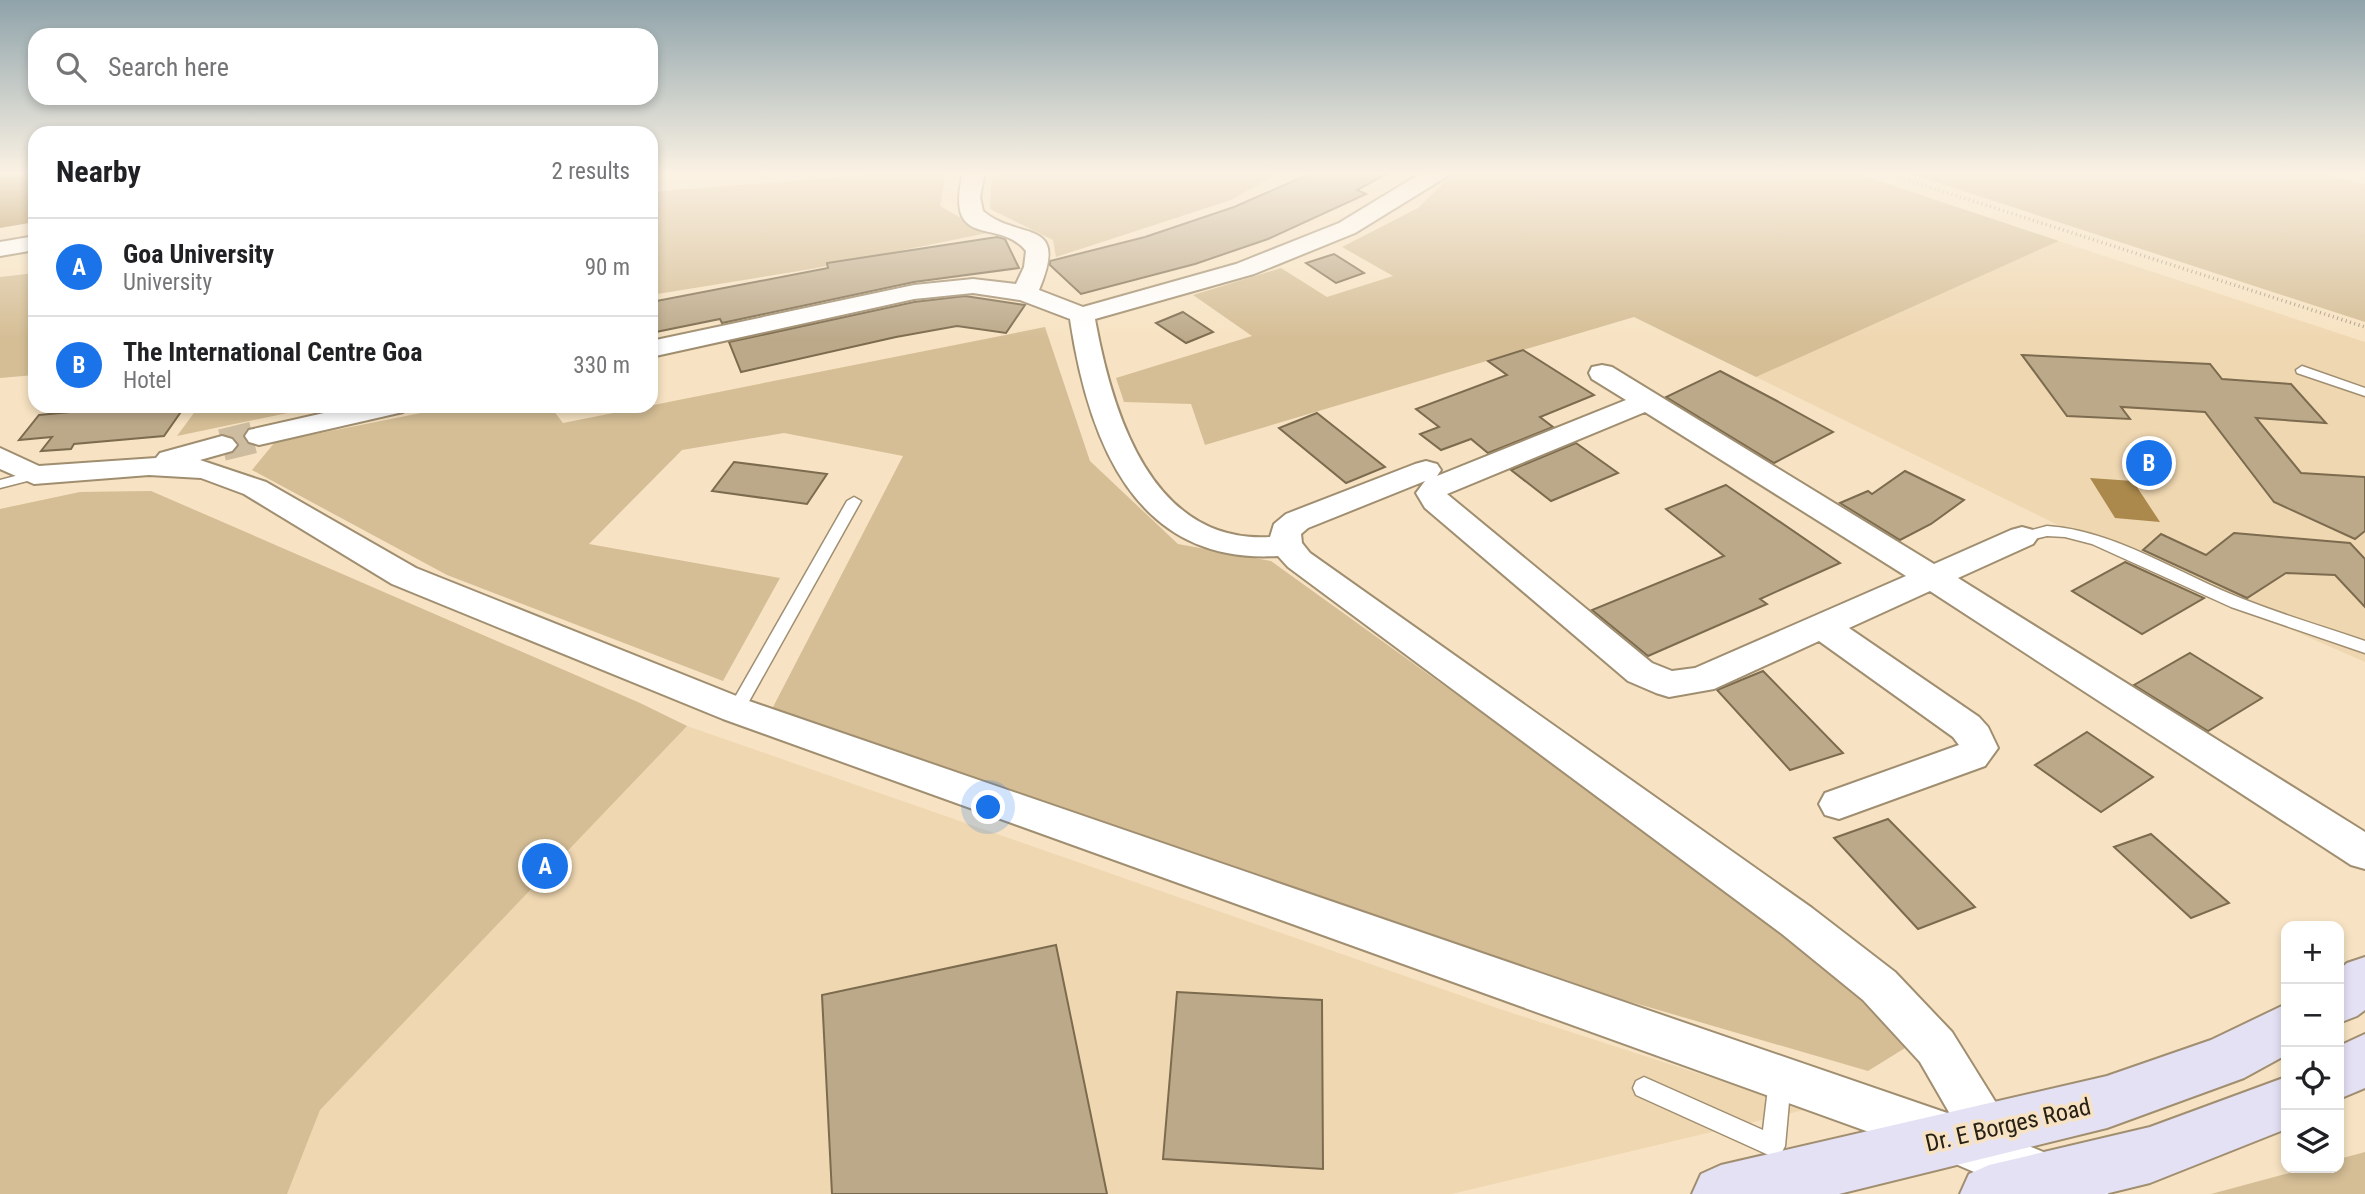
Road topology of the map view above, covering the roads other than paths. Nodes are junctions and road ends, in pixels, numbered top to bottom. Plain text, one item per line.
1 (997, 228) edge
2 (1348, 228) edge
3 (28, 244) edge
4 (0, 249) edge
5 (1024, 293) junction
6 (1082, 315) junction
7 (658, 347) edge
8 (2302, 370) dead end
9 (1602, 373) dead end
10 (2365, 392) edge
11 (1648, 401) junction
12 (362, 413) edge
13 (259, 436) tunnel mouth
14 (222, 444) tunnel mouth
15 (0, 457) edge
16 (149, 466) junction
17 (1426, 470) dead end
18 (17, 480) edge
19 (853, 501) dead end
20 (2022, 537) joint
21 (1286, 546) junction
22 (1932, 577) junction
23 (1822, 626) junction
24 (2365, 647) edge
25 (736, 710) junction
26 (1839, 804) dead end
27 (2365, 853) edge
28 (2365, 979) edge
29 (2344, 996) edge
30 (2281, 1031) edge
31 (2365, 1059) edge
32 (2344, 1071) edge
33 (1780, 1080) junction
34 (1644, 1088) dead end
35 (2281, 1105) edge
36 (1969, 1134) junction
37 (2065, 1187) edge
38 (1721, 1194) edge
39 (1989, 1194) edge

1 - 5 street
2 - 6 street
3 - 4 street
5 - 6 street
5 - 7 street
6 - 21 street
8 - 10 lane
9 - 11 street
11 - 22 street
11 - 23 street
12 - 13 street
14 - 16 street
15 - 18 street
16 - 18 street
16 - 25 street
17 - 21 street
19 - 25 lane
20 - 22 street
20 - 24 lane
21 - 36 street
22 - 23 street
22 - 27 street
23 - 26 street
25 - 33 street
28 - 29 main road
30 - 36 main road, Dr. E Borges Road
31 - 32 main road
33 - 34 lane
33 - 36 street
35 - 37 main road
36 - 37 street
36 - 38 main road, Dr. E Borges Road
37 - 39 main road

